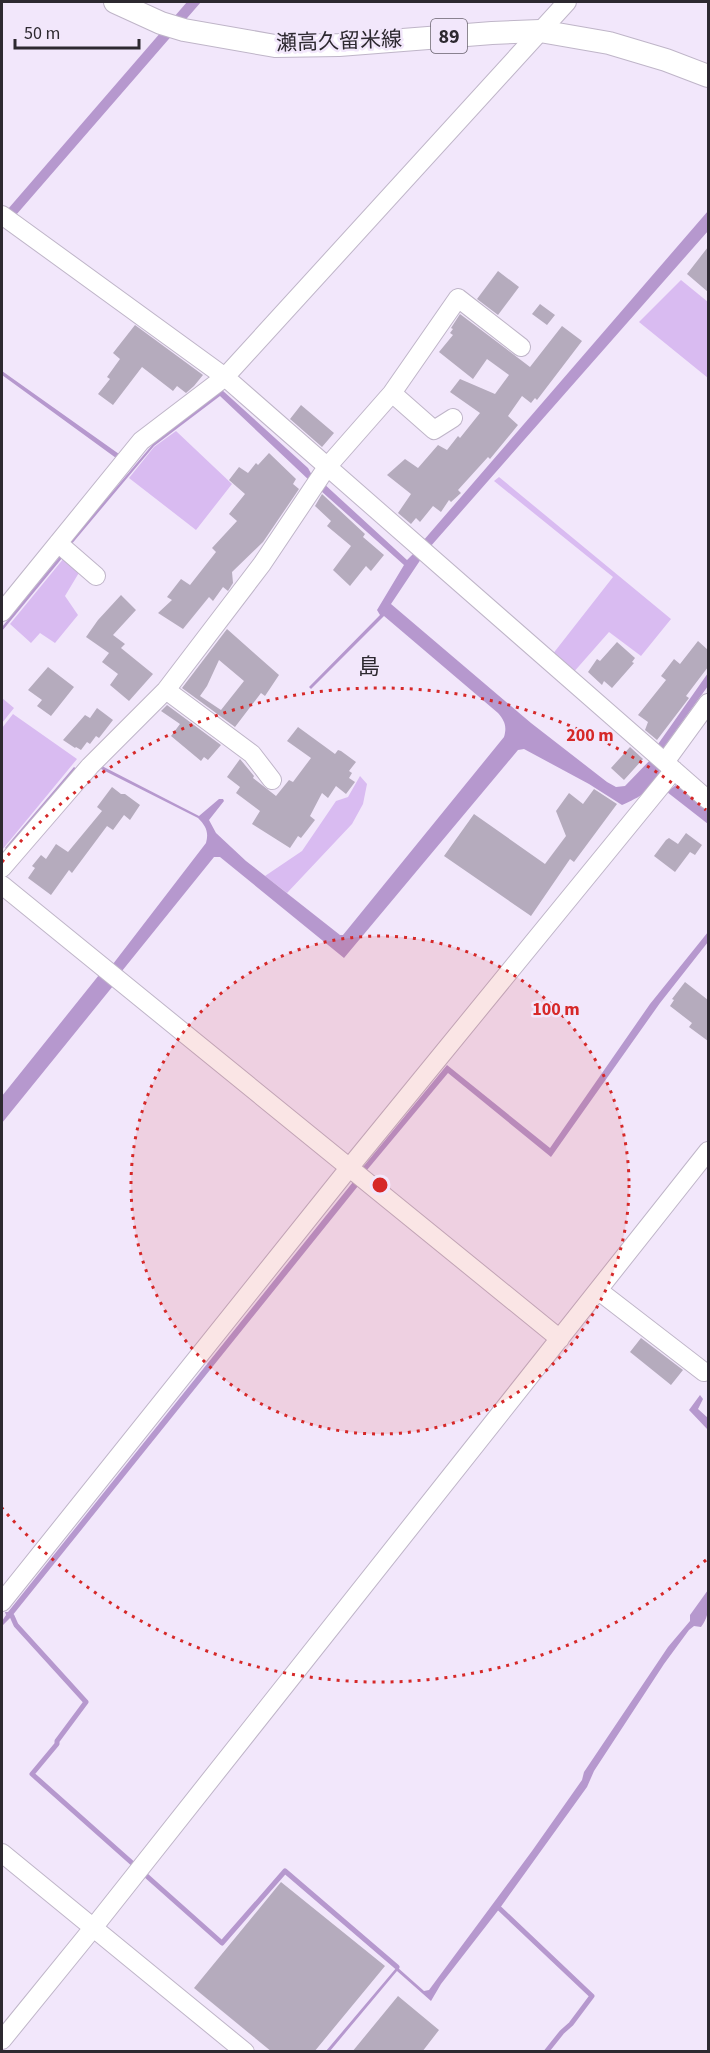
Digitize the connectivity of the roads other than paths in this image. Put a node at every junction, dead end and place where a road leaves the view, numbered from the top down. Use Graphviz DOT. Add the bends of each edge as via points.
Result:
graph roads {
  1 [pos="115,2"];
  2 [pos="567,2"];
  3 [pos="540,31"];
  4 [pos="708,76"];
  5 [pos="2,215"];
  6 [pos="521,347"];
  7 [pos="225,377"];
  8 [pos="392,393"];
  9 [pos="453,418"];
  10 [pos="327,467"];
  11 [pos="58,543"];
  12 [pos="96,576"];
  13 [pos="2,612"];
  14 [pos="166,690"];
  15 [pos="708,703"];
  16 [pos="669,766"];
  17 [pos="272,780"];
  18 [pos="708,800"];
  19 [pos="2,868"];
  20 [pos="2,885"];
  21 [pos="708,1151"];
  22 [pos="349,1168"];
  23 [pos="599,1291"];
  24 [pos="561,1339"];
  25 [pos="704,1372"];
  26 [pos="2,1602"];
  27 [pos="2,1853"];
  28 [pos="93,1928"];
  29 [pos="2,2040"];
  30 [pos="245,2052"];
  1 -- 3 [label="main road, 瀬高久留米線 / 89" via="184,30 275,46"];
  2 -- 3 [label="street"];
  3 -- 4 [label="main road, 瀬高久留米線 / 89" via="609,43"];
  3 -- 7 [label="street"];
  5 -- 7 [label="street"];
  6 -- 8 [label="street" via="458,298"];
  7 -- 10 [label="street"];
  7 -- 11 [label="street" via="141,441"];
  8 -- 9 [label="street" via="434,430"];
  8 -- 10 [label="street"];
  10 -- 14 [label="street" via="262,564"];
  10 -- 16 [label="street"];
  11 -- 12 [label="street"];
  11 -- 13 [label="street"];
  14 -- 17 [label="street" via="252,754"];
  14 -- 19 [label="street" via="90,766"];
  15 -- 16 [label="street"];
  16 -- 18 [label="street"];
  16 -- 22 [label="street"];
  20 -- 22 [label="street"];
  21 -- 23 [label="street"];
  22 -- 24 [label="street"];
  22 -- 26 [label="street"];
  23 -- 24 [label="street"];
  23 -- 25 [label="street"];
  24 -- 28 [label="street"];
  27 -- 28 [label="street"];
  28 -- 29 [label="street"];
  28 -- 30 [label="street"];
}
